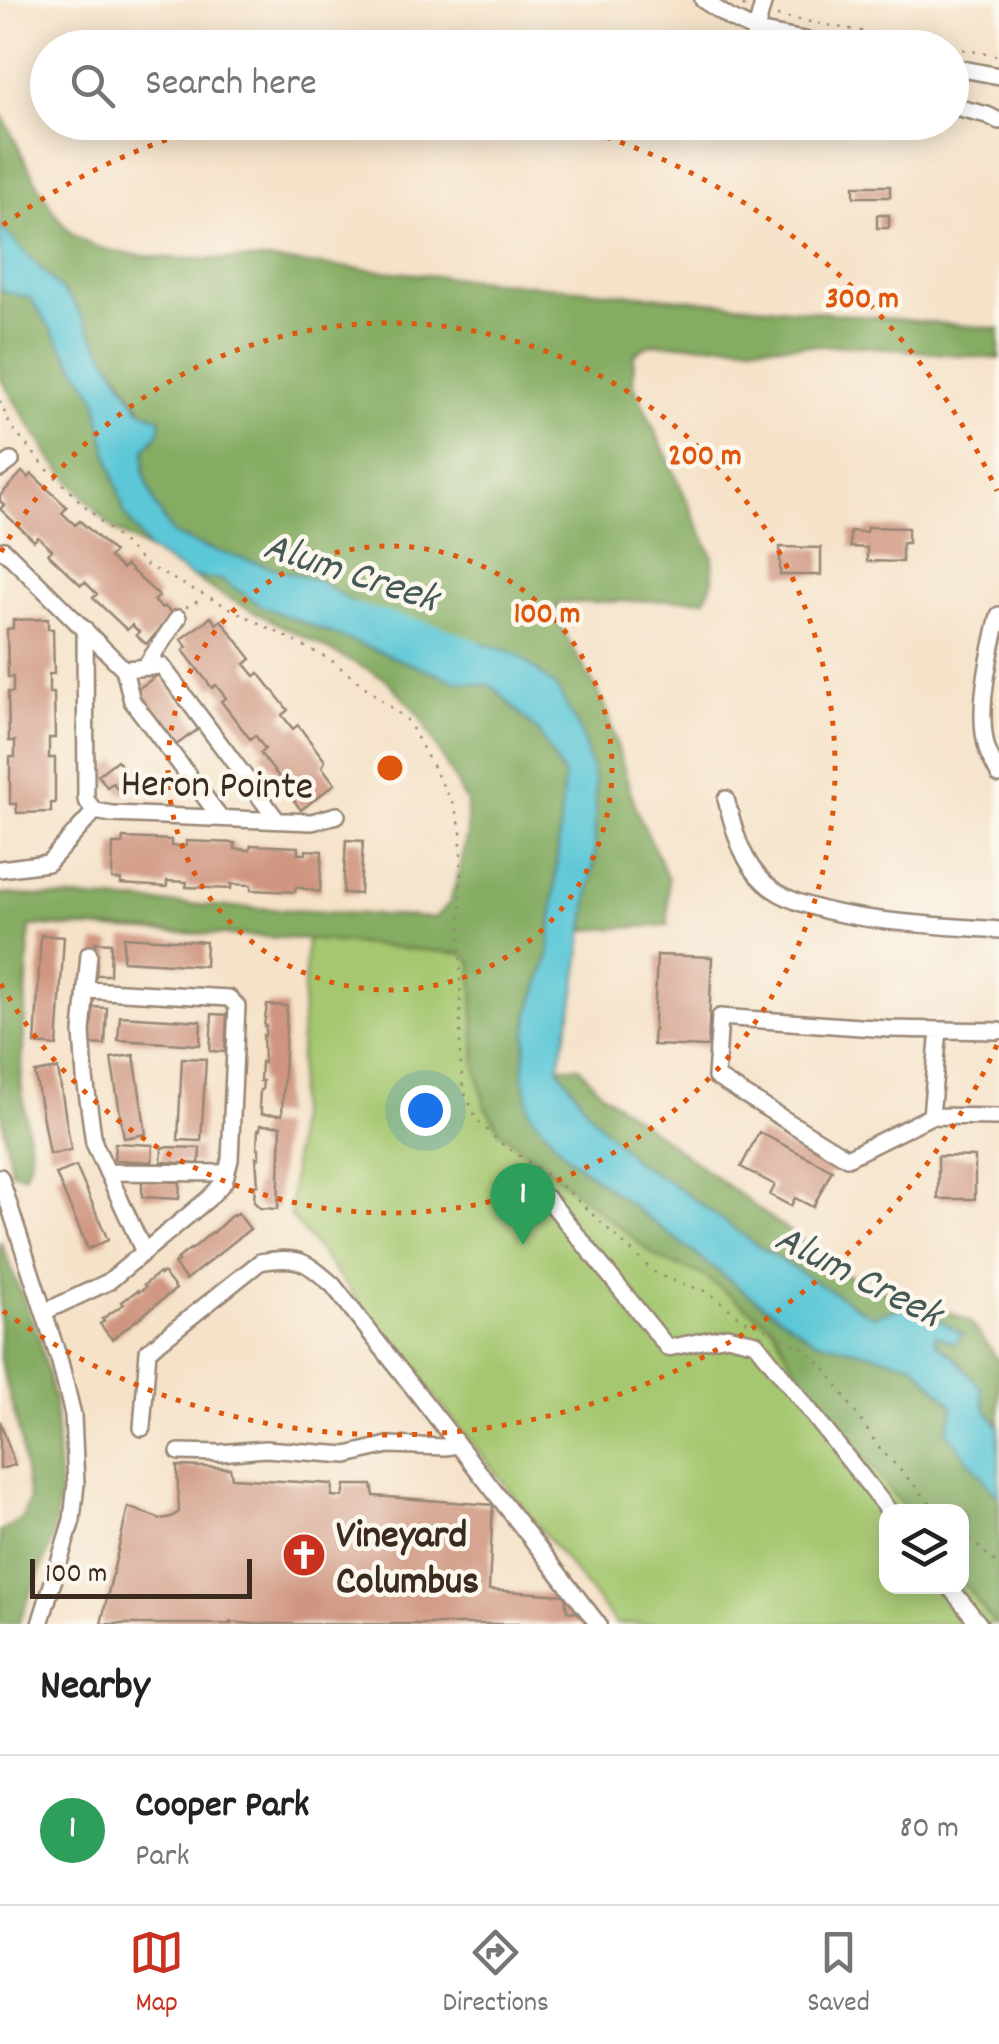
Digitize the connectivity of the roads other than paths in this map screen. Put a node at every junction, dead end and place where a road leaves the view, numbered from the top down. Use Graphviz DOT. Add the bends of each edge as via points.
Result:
graph roads {
  1 [pos="703,0"];
  2 [pos="755,30"];
  3 [pos="969,70"];
  4 [pos="999,76"];
  5 [pos="969,110"];
  6 [pos="999,122"];
  7 [pos="1,545"];
  8 [pos="999,614"];
  9 [pos="178,618"];
  10 [pos="85,629"];
  11 [pos="144,667"];
  12 [pos="124,669"];
  13 [pos="999,774"];
  14 [pos="726,799"];
  15 [pos="95,811"];
  16 [pos="337,815"];
  17 [pos="220,816"];
  18 [pos="278,820"];
  19 [pos="0,869"];
  20 [pos="999,930"];
  21 [pos="89,954"];
  22 [pos="87,990"];
  23 [pos="938,1030"];
  24 [pos="999,1031"];
  25 [pos="931,1116"];
  26 [pos="999,1117"];
  27 [pos="108,1172"];
  28 [pos="226,1173"];
  29 [pos="0,1177"];
  30 [pos="548,1198"];
  31 [pos="144,1252"];
  32 [pos="44,1312"];
  33 [pos="142,1428"];
  34 [pos="458,1445"];
  35 [pos="179,1452"];
  36 [pos="884,1504"];
  37 [pos="955,1594"];
  38 [pos="40,1624"];
  39 [pos="598,1624"];
  40 [pos="979,1624"];
  1 -- 2 [label="street"];
  3 -- 4 [label="street"];
  5 -- 6 [label="street"];
  7 -- 10 [label="street"];
  8 -- 13 [label="street" via="983,719"];
  9 -- 11 [label="street"];
  10 -- 12 [label="street"];
  10 -- 15 [label="street" via="86,800"];
  11 -- 12 [label="street"];
  11 -- 18 [label="street" via="162,666"];
  12 -- 17 [label="street" via="132,701"];
  14 -- 20 [label="street" via="748,863 786,898 852,916"];
  15 -- 17 [label="street, Heron Pointe"];
  15 -- 19 [label="street, Heron Pointe" via="48,863"];
  16 -- 18 [label="street, Heron Pointe"];
  17 -- 18 [label="street, Heron Pointe"];
  21 -- 22 [label="street"];
  22 -- 27 [label="street" via="85,1078 94,1143"];
  22 -- 28 [label="street" via="234,1000"];
  23 -- 24 [label="street"];
  23 -- 25 [label="street"];
  23 -- 25 [label="street" via="720,1016 716,1076 847,1158"];
  25 -- 26 [label="street"];
  27 -- 28 [label="street"];
  27 -- 31 [label="street"];
  28 -- 31 [label="street" via="208,1199"];
  29 -- 32 [label="street"];
  30 -- 36 [label="street" via="668,1348 727,1336 756,1343"];
  31 -- 32 [label="street" via="108,1282"];
  32 -- 38 [label="street" via="73,1415 76,1484 72,1520"];
  33 -- 34 [label="street" via="148,1351 260,1262 278,1259 306,1262 334,1285"];
  34 -- 35 [label="street" via="388,1445 347,1455 265,1448"];
  34 -- 39 [label="street"];
  37 -- 40 [label="street"];
}
